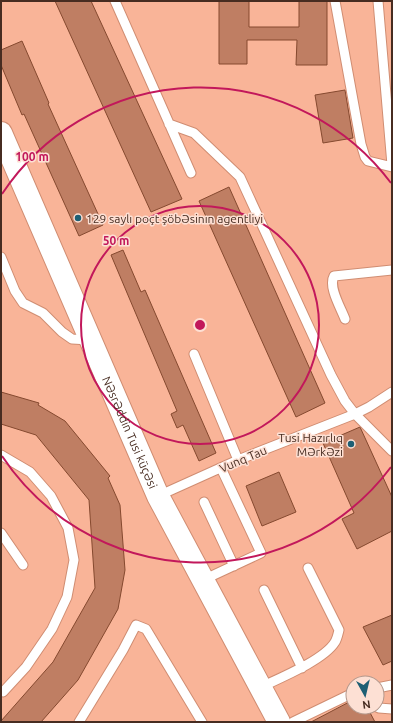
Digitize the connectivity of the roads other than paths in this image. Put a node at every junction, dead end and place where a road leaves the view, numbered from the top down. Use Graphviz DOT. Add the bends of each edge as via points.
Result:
graph roads {
  1 [pos="115,1"];
  2 [pos="335,1"];
  3 [pos="378,1"];
  4 [pos="169,124"];
  5 [pos="1,133"];
  6 [pos="392,166"];
  7 [pos="191,173"];
  8 [pos="1,257"];
  9 [pos="392,270"];
  10 [pos="345,319"];
  11 [pos="90,340"];
  12 [pos="194,354"];
  13 [pos="392,392"];
  14 [pos="355,414"];
  15 [pos="392,452"];
  16 [pos="1,455"];
  17 [pos="238,460"];
  18 [pos="221,468"];
  19 [pos="158,496"];
  20 [pos="204,502"];
  21 [pos="1,533"];
  22 [pos="23,565"];
  23 [pos="234,566"];
  24 [pos="308,568"];
  25 [pos="203,580"];
  26 [pos="264,590"];
  27 [pos="302,668"];
  28 [pos="261,687"];
  29 [pos="2,692"];
  30 [pos="345,697"];
  31 [pos="79,722"];
  32 [pos="202,722"];
  33 [pos="279,722"];
  34 [pos="293,722"];
  1 -- 4 [label="lane"];
  2 -- 6 [label="lane" via="365,157 368,161"];
  3 -- 6 [label="lane"];
  4 -- 7 [label="lane"];
  4 -- 14 [label="lane" via="194,133 240,176 331,375"];
  5 -- 11 [label="main road, Nəsrəddin Tusi küçəsi"];
  8 -- 11 [label="lane" via="15,291 23,303 43,313 72,339"];
  9 -- 10 [label="lane" via="334,276 333,288"];
  11 -- 19 [label="main road, Nəsrəddin Tusi küçəsi"];
  12 -- 17 [label="lane"];
  13 -- 14 [label="lane, Vunq Tau"];
  14 -- 15 [label="lane"];
  14 -- 17 [label="lane, Vunq Tau"];
  16 -- 29 [label="lane" via="30,472 51,496 68,528 74,560 67,597 52,629 26,667"];
  17 -- 18 [label="lane, Vunq Tau"];
  18 -- 19 [label="lane, Vunq Tau"];
  18 -- 23 [label="lane" via="261,553"];
  19 -- 25 [label="main road, Nəsrəddin Tusi küçəsi"];
  20 -- 23 [label="lane"];
  21 -- 22 [label="lane"];
  23 -- 25 [label="lane"];
  24 -- 27 [label="lane" via="339,630 335,642 324,654"];
  25 -- 28 [label="main road, Nəsrəddin Tusi küçəsi"];
  26 -- 27 [label="lane"];
  27 -- 28 [label="lane"];
  28 -- 33 [label="main road, Nəsrəddin Tusi küçəsi"];
  30 -- 34 [label="lane"];
  31 -- 32 [label="lane" via="136,625 146,629"];
}
